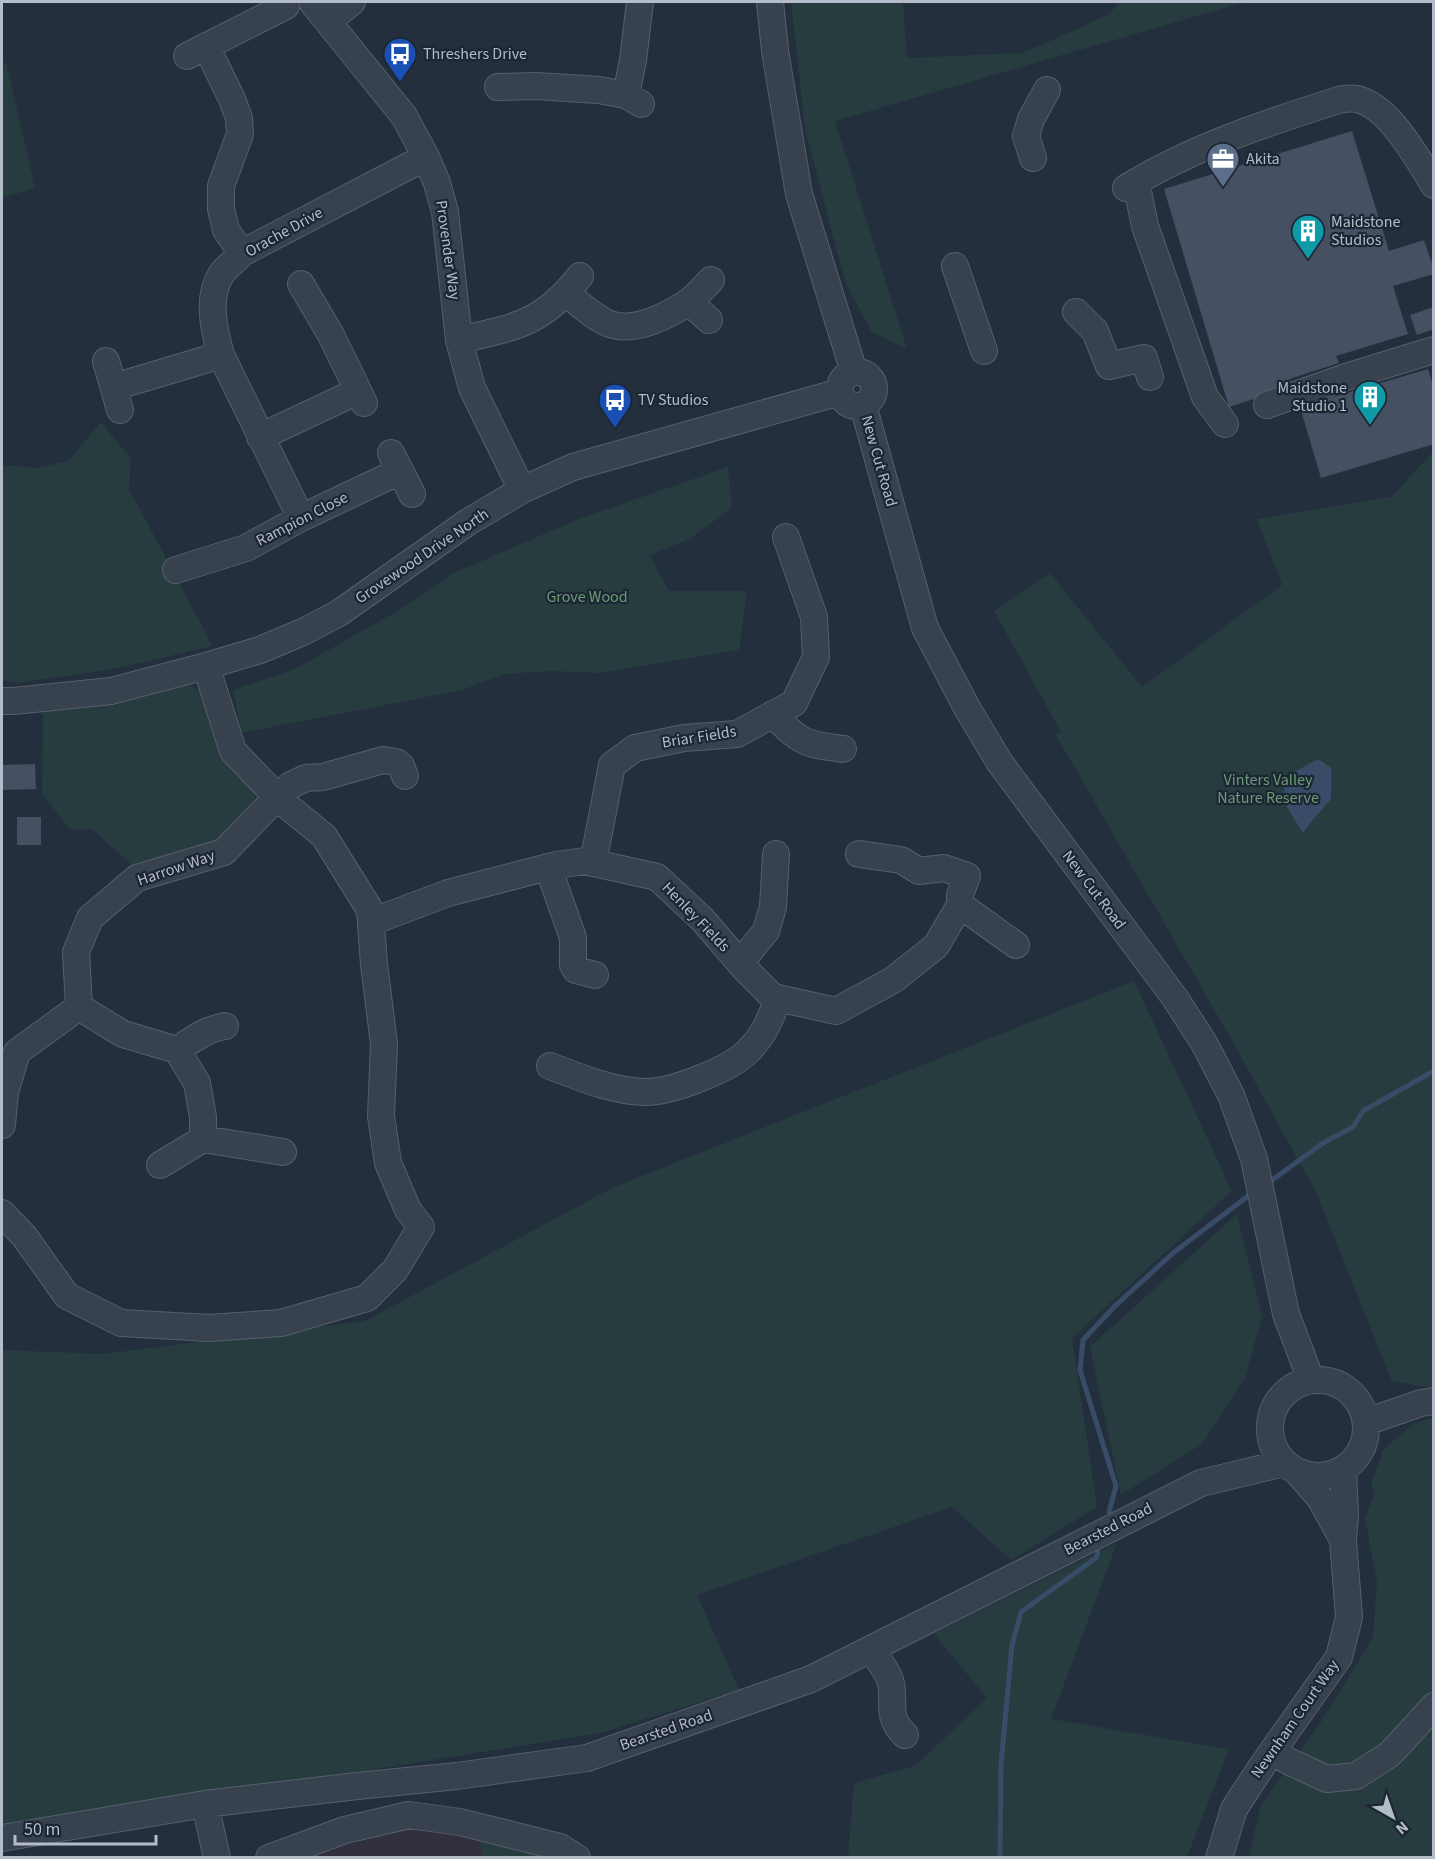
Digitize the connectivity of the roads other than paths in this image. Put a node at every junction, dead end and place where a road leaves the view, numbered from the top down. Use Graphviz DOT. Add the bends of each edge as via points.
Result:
graph roads {
  1 [pos="352,2"];
  2 [pos="640,2"];
  3 [pos="770,2"];
  4 [pos="286,6"];
  5 [pos="320,11"];
  6 [pos="498,87"];
  7 [pos="1047,90"];
  8 [pos="1029,147"];
  9 [pos="426,157"];
  10 [pos="1434,185"];
  11 [pos="242,253"];
  12 [pos="955,266"];
  13 [pos="711,280"];
  14 [pos="301,284"];
  15 [pos="688,302"];
  16 [pos="1076,312"];
  17 [pos="709,320"];
  18 [pos="459,340"];
  19 [pos="1434,350"];
  20 [pos="984,351"];
  21 [pos="221,356"];
  22 [pos="106,361"];
  23 [pos="1150,377"];
  24 [pos="847,382"];
  25 [pos="1267,405"];
  26 [pos="1225,424"];
  27 [pos="260,437"];
  28 [pos="522,490"];
  29 [pos="412,494"];
  30 [pos="301,518"];
  31 [pos="786,537"];
  32 [pos="176,570"];
  33 [pos="206,666"];
  34 [pos="2,700"];
  35 [pos="773,714"];
  36 [pos="843,749"];
  37 [pos="405,776"];
  38 [pos="278,796"];
  39 [pos="776,854"];
  40 [pos="859,854"];
  41 [pos="593,863"];
  42 [pos="548,867"];
  43 [pos="960,900"];
  44 [pos="371,922"];
  45 [pos="1016,945"];
  46 [pos="740,963"];
  47 [pos="595,975"];
  48 [pos="778,998"];
  49 [pos="79,1007"];
  50 [pos="225,1026"];
  51 [pos="177,1050"];
  52 [pos="550,1066"];
  53 [pos="2,1125"];
  54 [pos="203,1139"];
  55 [pos="284,1152"];
  56 [pos="160,1165"];
  57 [pos="2,1214"];
  58 [pos="1311,1380"];
  59 [pos="1434,1401"];
  60 [pos="1366,1422"];
  61 [pos="1291,1468"];
  62 [pos="1343,1469"];
  63 [pos="1343,1540"];
  64 [pos="871,1649"];
  65 [pos="1434,1706"];
  66 [pos="905,1735"];
  67 [pos="1273,1750"];
  68 [pos="205,1804"];
  69 [pos="2,1838"];
  70 [pos="217,1857"];
  71 [pos="269,1857"];
  72 [pos="577,1857"];
  73 [pos="1219,1857"];
  1 -- 5 [label="street"];
  2 -- 6 [label="street" via="633,60 634,99 599,90 537,96"];
  3 -- 24 [label="street, New Cut Road" via="800,194"];
  4 -- 11 [label="street" via="197,51 232,99 239,118 240,134 221,186 221,209 226,230"];
  5 -- 9 [label="street, Provender Way" via="404,116"];
  7 -- 8 [label="street" via="1031,119"];
  9 -- 11 [label="street, Orache Drive"];
  9 -- 18 [label="street, Provender Way" via="445,212"];
  10 -- 26 [label="street" via="1382,113 1353,99 1338,100 1226,138 1131,185 1205,397"];
  11 -- 21 [label="street, Orache Drive" via="221,274 213,299"];
  12 -- 20 [label="street"];
  13 -- 15 [label="street"];
  14 -- 27 [label="street" via="361,397"];
  15 -- 17 [label="street"];
  15 -- 18 [label="street" via="632,327 611,325 589,311 573,284 523,324"];
  16 -- 23 [label="street" via="1095,331 1109,366 1144,358"];
  18 -- 28 [label="street, Provender Way" via="472,388"];
  19 -- 25 [label="street"];
  21 -- 22 [label="street" via="117,399"];
  21 -- 27 [label="street, Orache Drive"];
  24 -- 28 [label="street, Grovewood Drive North" via="606,456"];
  24 -- 58 [label="street, New Cut Road" via="865,374 873,384 872,397 863,405 925,627 967,708 1000,763 1175,998 1204,1042 1231,1095 1254,1159 1286,1314"];
  27 -- 30 [label="street, Orache Drive"];
  28 -- 33 [label="street, Grovewood Drive North" via="305,631"];
  29 -- 30 [label="street, Rampion Close" via="396,462"];
  30 -- 32 [label="street, Rampion Close" via="246,548 199,555"];
  31 -- 35 [label="street, Briar Fields" via="814,617 816,657 794,703"];
  33 -- 34 [label="street, Grovewood Drive North" via="111,691"];
  33 -- 38 [label="street" via="233,751"];
  35 -- 36 [label="street" via="811,745"];
  35 -- 41 [label="street, Briar Fields" via="737,734 684,738 635,748 612,765"];
  37 -- 38 [label="street, Harrow Way" via="396,762 383,760 324,777 306,778"];
  38 -- 44 [label="street" via="324,836 370,910"];
  38 -- 49 [label="street, Harrow Way" via="224,852 136,878 90,918 76,952"];
  39 -- 46 [label="street" via="773,908 766,931"];
  40 -- 43 [label="street" via="901,860 919,871 944,868 967,876"];
  41 -- 42 [label="street, Henley Fields"];
  41 -- 46 [label="street, Henley Fields" via="657,877 702,919"];
  42 -- 44 [label="street, Henley Fields" via="448,893"];
  42 -- 47 [label="street" via="573,938 573,965 576,970"];
  43 -- 45 [label="street"];
  43 -- 48 [label="street, Henley Fields" via="936,946 893,980 836,1011"];
  44 -- 57 [label="street" via="384,1044 381,1116 388,1163 408,1210 421,1227 395,1270 367,1298 281,1323 209,1328 121,1323 67,1296 24,1236"];
  46 -- 48 [label="street, Henley Fields"];
  48 -- 52 [label="street" via="769,1024 748,1052 717,1072 682,1085 645,1093 595,1083"];
  49 -- 51 [label="street" via="123,1034"];
  49 -- 53 [label="street" via="17,1052 5,1092"];
  50 -- 51 [label="street" via="214,1028"];
  51 -- 54 [label="street" via="197,1083"];
  54 -- 55 [label="street"];
  54 -- 56 [label="street"];
  58 -- 60 [label="street" via="1324,1380 1348,1389 1357,1398"];
  58 -- 61 [label="street" via="1296,1384 1283,1394 1270,1421 1275,1451"];
  59 -- 60 [label="street"];
  60 -- 62 [label="street" via="1361,1449"];
  61 -- 62 [label="street" via="1313,1476"];
  61 -- 63 [label="street, Newnham Court Way" via="1320,1498"];
  61 -- 64 [label="street, Bearsted Road" via="1201,1483"];
  62 -- 63 [label="street, Newnham Court Way"];
  63 -- 67 [label="street, Newnham Court Way" via="1349,1617 1339,1657"];
  64 -- 66 [label="street" via="889,1678 894,1721"];
  64 -- 68 [label="street, Bearsted Road" via="812,1678 587,1758"];
  65 -- 67 [label="street" via="1390,1754 1356,1776 1327,1779"];
  67 -- 73 [label="street, Newnham Court Way" via="1234,1809"];
  68 -- 69 [label="street, Bearsted Road"];
  68 -- 70 [label="street"];
  71 -- 72 [label="street" via="345,1830 409,1815 460,1822 560,1847"];
}
